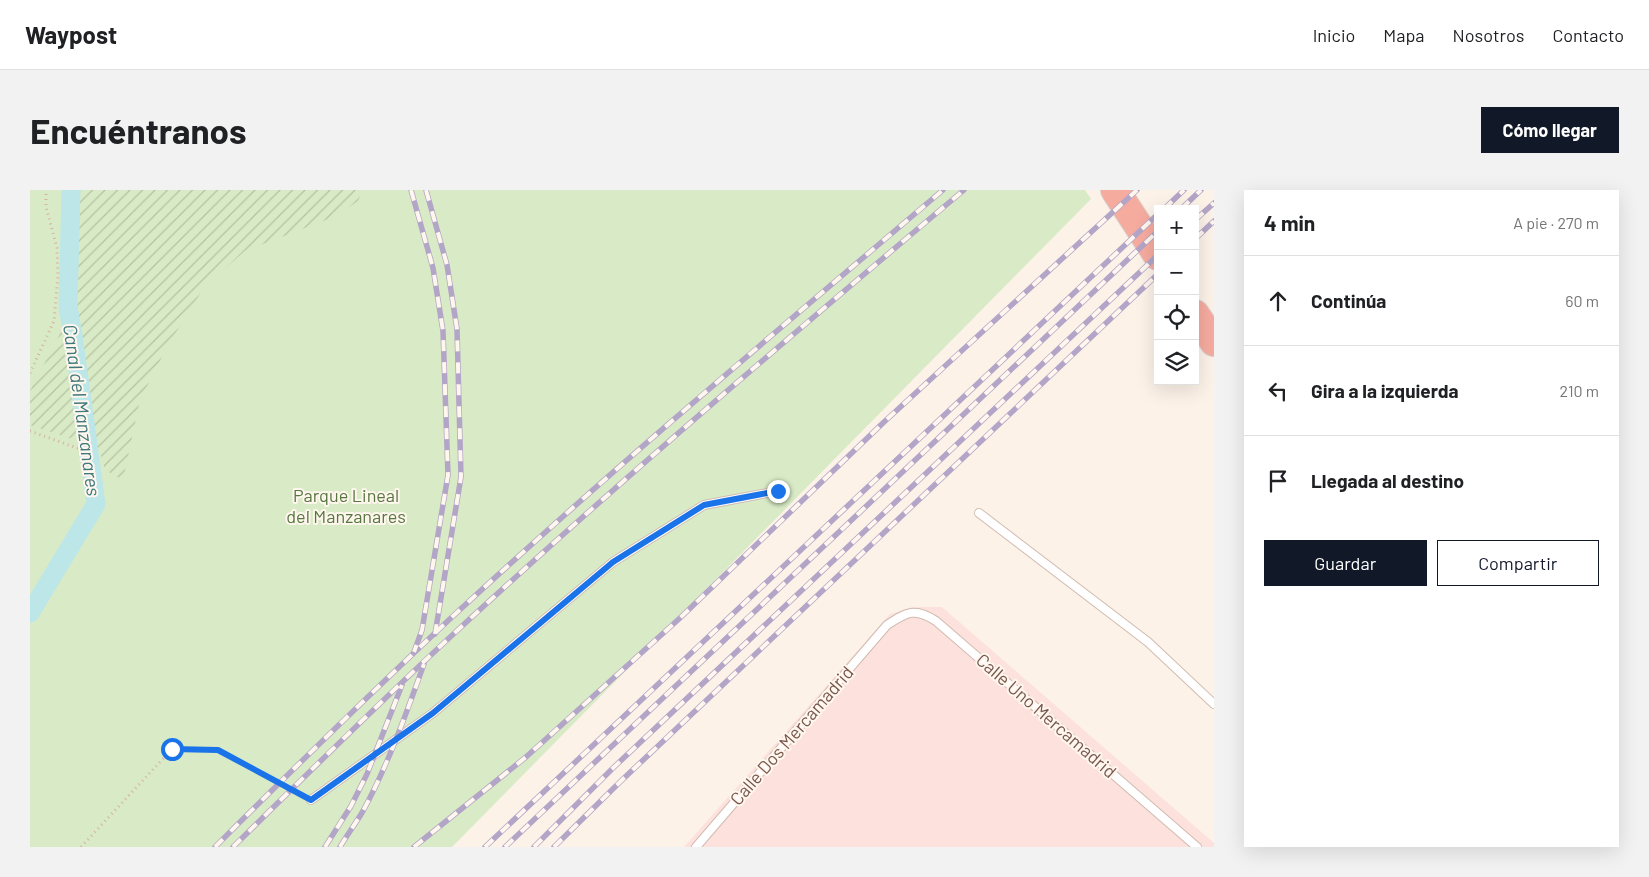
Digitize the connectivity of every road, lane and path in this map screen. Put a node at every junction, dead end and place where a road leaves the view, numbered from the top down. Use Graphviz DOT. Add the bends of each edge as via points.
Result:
graph roads {
  1 [pos="46,190"];
  2 [pos="1115,190"];
  3 [pos="1154,250"];
  4 [pos="1199,320"];
  5 [pos="1214,342"];
  6 [pos="30,373"];
  7 [pos="30,431"];
  8 [pos="80,449"];
  9 [pos="778,491"];
  10 [pos="979,513"];
  11 [pos="887,625"];
  12 [pos="1214,704"];
  13 [pos="311,800"];
  14 [pos="81,847"];
  15 [pos="696,847"];
  16 [pos="1197,847"];
  1 -- 6 [label="path" via="46,207 57,248 55,312 54,322"];
  2 -- 3 [label="highway"];
  4 -- 5 [label="highway"];
  7 -- 8 [label="path"];
  9 -- 13 [label="lane" via="704,505 613,562 433,713"];
  10 -- 12 [label="lane" via="1148,642"];
  11 -- 15 [label="lane, Calle Dos Mercamadrid"];
  11 -- 16 [label="lane, Calle Uno Mercamadrid" via="913,611 936,621"];
  13 -- 14 [label="path" via="218,750 172,749"];
}
